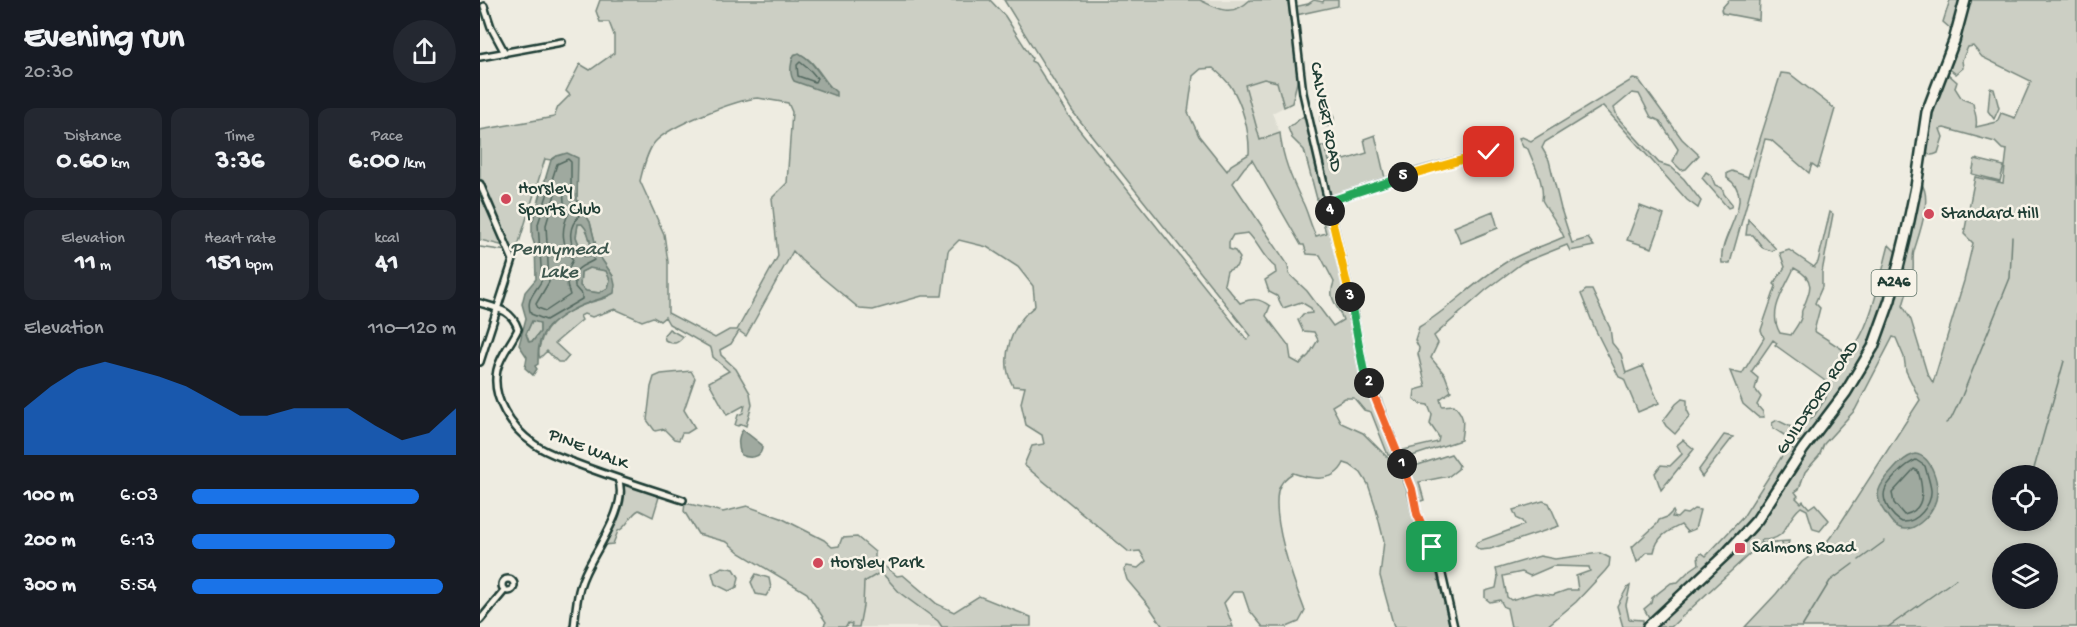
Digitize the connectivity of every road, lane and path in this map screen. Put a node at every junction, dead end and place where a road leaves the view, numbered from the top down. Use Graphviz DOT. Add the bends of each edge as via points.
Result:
graph roads {
  1 [pos="1292,0"];
  2 [pos="1965,0"];
  3 [pos="484,6"];
  4 [pos="562,42"];
  5 [pos="505,53"];
  6 [pos="480,57"];
  7 [pos="1489,152"];
  8 [pos="480,184"];
  9 [pos="1327,202"];
  10 [pos="480,303"];
  11 [pos="498,308"];
  12 [pos="480,362"];
  13 [pos="618,479"];
  14 [pos="683,500"];
  15 [pos="505,590"];
  16 [pos="480,620"];
  17 [pos="574,627"];
  18 [pos="1454,627"];
  19 [pos="1648,627"];
  1 -- 9 [label="street, CALVERT ROAD" via="1301,86"];
  2 -- 19 [label="main road, GUILDFORD ROAD / A246" via="1927,112 1906,235 1890,300 1873,347 1757,520"];
  3 -- 5 [label="street"];
  4 -- 5 [label="street"];
  5 -- 6 [label="street"];
  7 -- 9 [label="street"];
  8 -- 11 [label="street" via="513,260"];
  9 -- 18 [label="street, CALVERT ROAD" via="1364,372 1441,570"];
  10 -- 11 [label="street"];
  11 -- 12 [label="street"];
  11 -- 13 [label="street, PINE WALK" via="514,317 518,329 497,369 497,392 506,413 534,445"];
  13 -- 14 [label="street, PINE WALK"];
  13 -- 17 [label="street" via="621,485 613,519 583,577"];
  15 -- 16 [label="street"];
}
